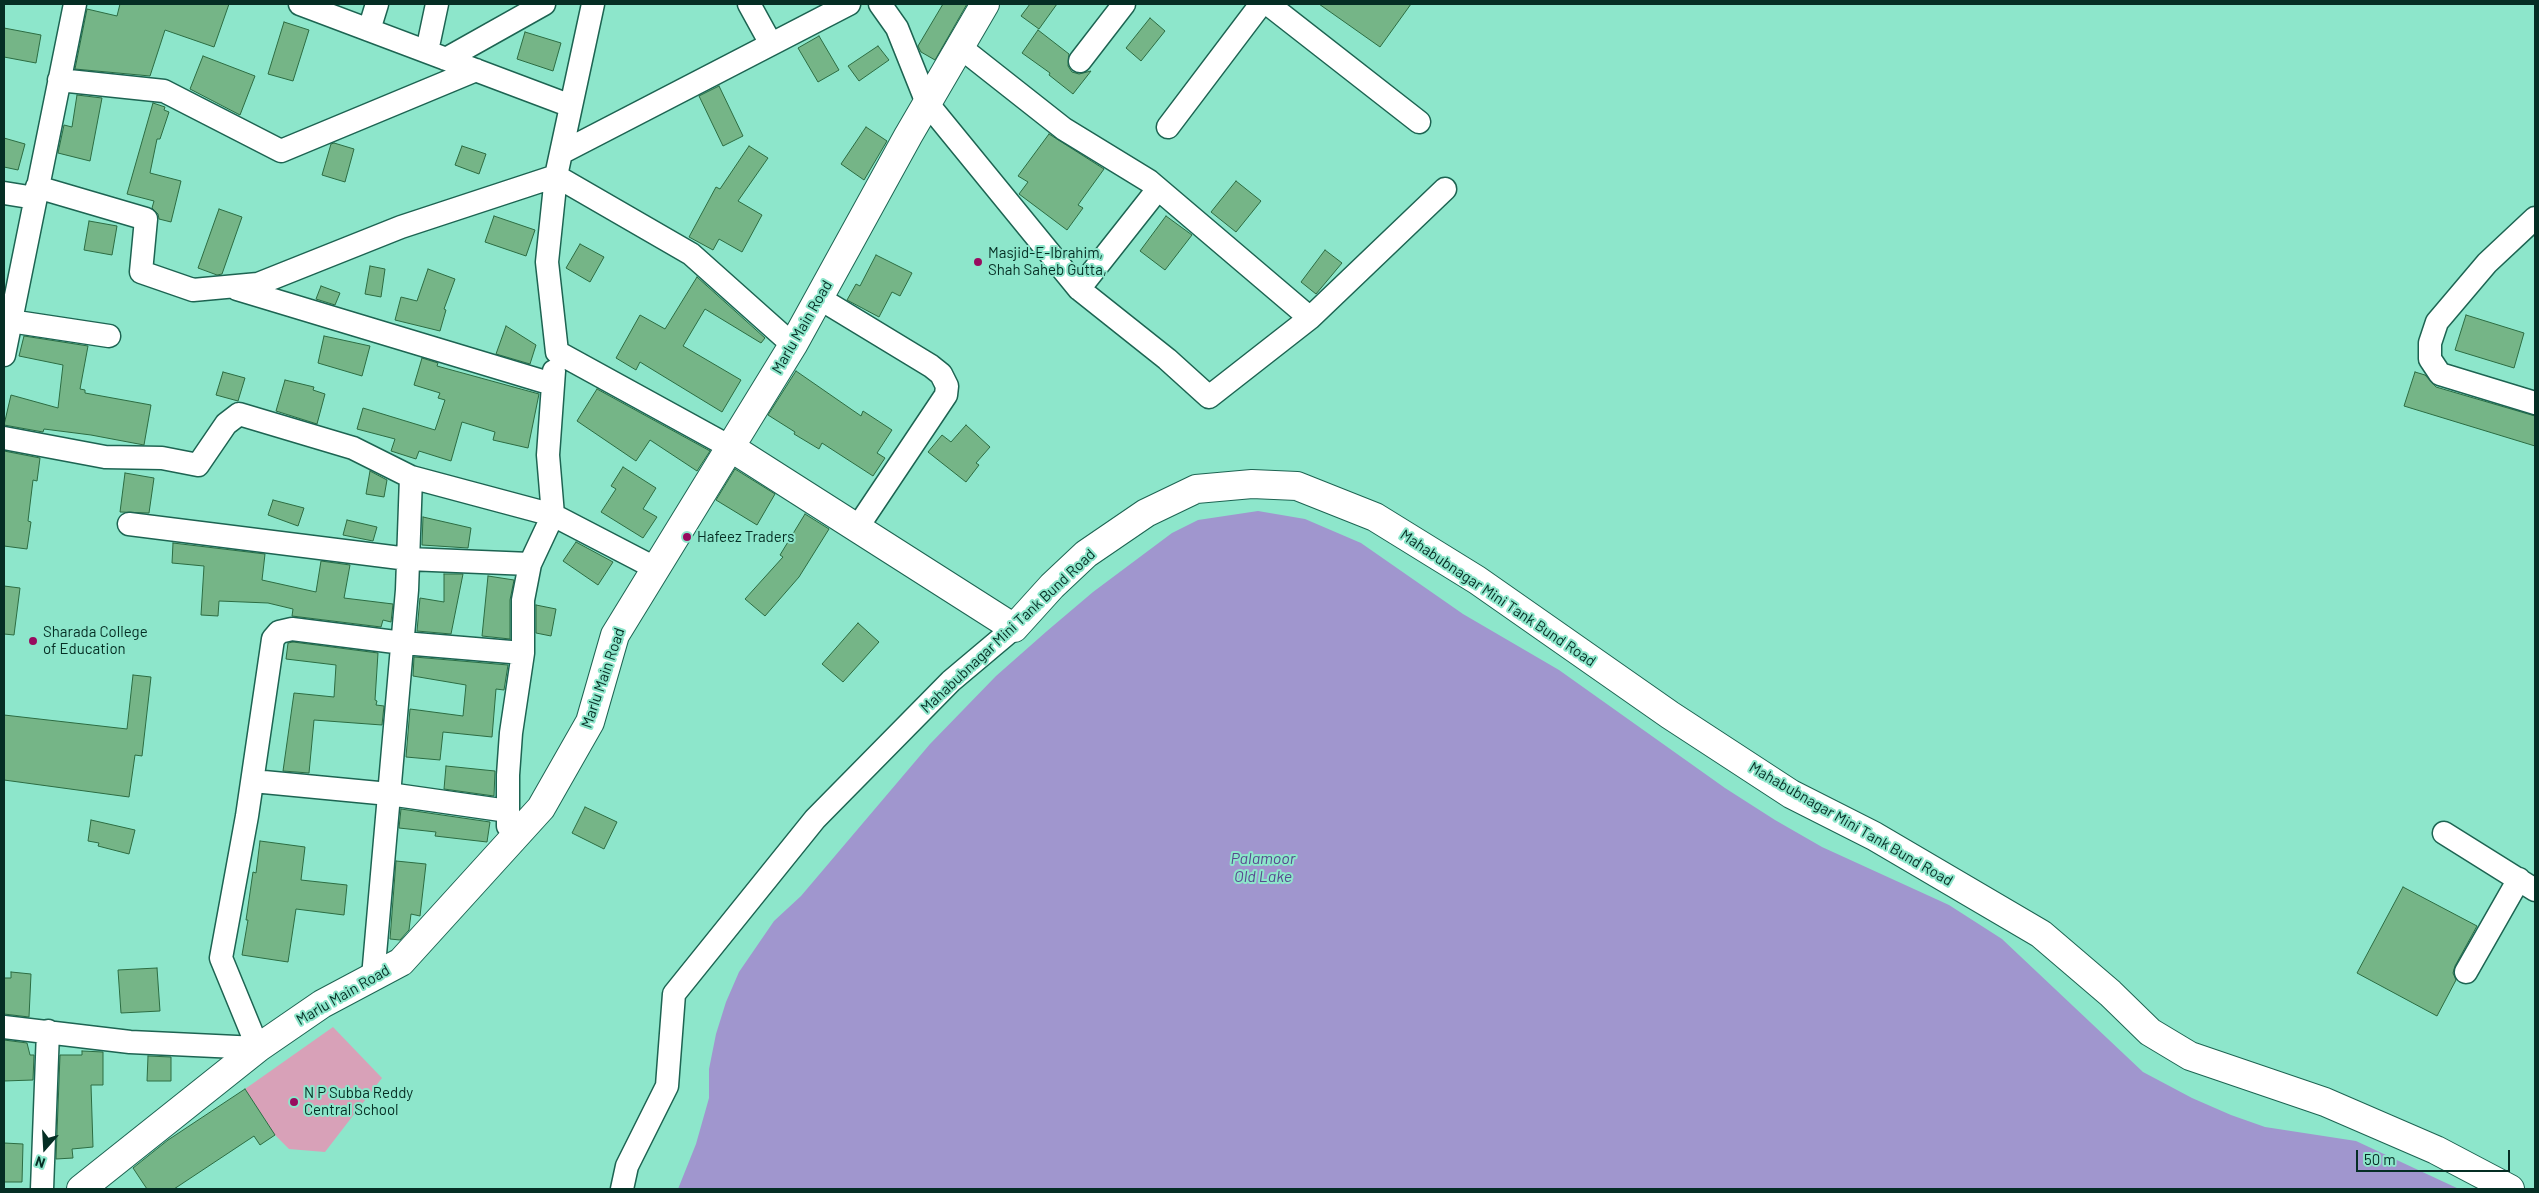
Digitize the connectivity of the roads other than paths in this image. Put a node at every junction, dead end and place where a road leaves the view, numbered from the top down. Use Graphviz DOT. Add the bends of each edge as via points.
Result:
graph roads {
  1 [pos="75,4"];
  2 [pos="300,4"];
  3 [pos="377,4"];
  4 [pos="437,4"];
  5 [pos="544,4"];
  6 [pos="593,4"];
  7 [pos="749,4"];
  8 [pos="849,4"];
  9 [pos="880,4"];
  10 [pos="985,4"];
  11 [pos="1124,4"];
  12 [pos="1261,4"];
  13 [pos="1268,4"];
  14 [pos="370,30"];
  15 [pos="771,44"];
  16 [pos="960,47"];
  17 [pos="436,55"];
  18 [pos="1080,61"];
  19 [pos="476,70"];
  20 [pos="59,80"];
  21 [pos="927,103"];
  22 [pos="571,106"];
  23 [pos="1419,122"];
  24 [pos="1168,127"];
  25 [pos="561,153"];
  26 [pos="556,176"];
  27 [pos="1158,189"];
  28 [pos="1445,189"];
  29 [pos="36,192"];
  30 [pos="4,193"];
  31 [pos="2535,218"];
  32 [pos="228,287"];
  33 [pos="1078,289"];
  34 [pos="819,298"];
  35 [pos="1310,318"];
  36 [pos="10,321"];
  37 [pos="109,336"];
  38 [pos="793,345"];
  39 [pos="557,352"];
  40 [pos="4,355"];
  41 [pos="552,384"];
  42 [pos="2535,404"];
  43 [pos="4,438"];
  44 [pos="730,447"];
  45 [pos="411,477"];
  46 [pos="553,515"];
  47 [pos="129,524"];
  48 [pos="857,528"];
  49 [pos="408,559"];
  50 [pos="530,564"];
  51 [pos="655,568"];
  52 [pos="1014,628"];
  53 [pos="403,642"];
  54 [pos="524,653"];
  55 [pos="253,781"];
  56 [pos="389,794"];
  57 [pos="508,811"];
  58 [pos="2444,833"];
  59 [pos="507,845"];
  60 [pos="2527,884"];
  61 [pos="2466,972"];
  62 [pos="372,977"];
  63 [pos="4,1026"];
  64 [pos="48,1031"];
  65 [pos="258,1048"];
  66 [pos="42,1189"];
  67 [pos="82,1189"];
  68 [pos="622,1189"];
  69 [pos="2510,1189"];
  1 -- 20 [label="street"];
  2 -- 14 [label="street"];
  3 -- 14 [label="street"];
  4 -- 17 [label="street"];
  5 -- 17 [label="street"];
  6 -- 22 [label="street"];
  7 -- 15 [label="street"];
  8 -- 15 [label="street"];
  9 -- 21 [label="street" via="897,28"];
  10 -- 16 [label="street, Marlu Main Road"];
  11 -- 18 [label="street"];
  12 -- 24 [label="street"];
  13 -- 23 [label="street"];
  14 -- 17 [label="street"];
  15 -- 25 [label="street"];
  16 -- 21 [label="street, Marlu Main Road"];
  16 -- 27 [label="street" via="1064,129"];
  17 -- 19 [label="street"];
  19 -- 20 [label="street" via="281,151 164,91"];
  19 -- 22 [label="street"];
  20 -- 29 [label="street"];
  21 -- 33 [label="street"];
  21 -- 34 [label="street, Marlu Main Road"];
  22 -- 25 [label="street"];
  25 -- 26 [label="street"];
  26 -- 32 [label="street" via="401,227 258,284"];
  26 -- 38 [label="street" via="691,254"];
  26 -- 39 [label="street" via="547,262"];
  27 -- 33 [label="street"];
  27 -- 35 [label="street"];
  28 -- 35 [label="street"];
  29 -- 30 [label="street"];
  29 -- 32 [label="street" via="146,219 141,272 193,290"];
  29 -- 36 [label="street"];
  31 -- 42 [label="street" via="2487,263 2437,322 2430,343 2430,359 2440,374"];
  32 -- 41 [label="street"];
  33 -- 35 [label="street" via="1167,359 1209,398"];
  34 -- 38 [label="street, Marlu Main Road"];
  34 -- 48 [label="street" via="931,366 941,374 947,386 946,395"];
  36 -- 37 [label="street"];
  36 -- 40 [label="street"];
  38 -- 44 [label="street, Marlu Main Road"];
  39 -- 41 [label="street"];
  39 -- 44 [label="street"];
  41 -- 46 [label="street" via="548,455"];
  43 -- 45 [label="street" via="105,457 162,458 198,465 226,424 239,414 353,448"];
  44 -- 48 [label="street"];
  44 -- 51 [label="street, Marlu Main Road"];
  45 -- 46 [label="street"];
  45 -- 49 [label="street"];
  46 -- 50 [label="street"];
  46 -- 51 [label="street"];
  47 -- 49 [label="street"];
  48 -- 52 [label="street"];
  49 -- 50 [label="street"];
  49 -- 53 [label="street"];
  50 -- 54 [label="street" via="523,600"];
  51 -- 59 [label="street, Marlu Main Road" via="615,635 590,722 540,808"];
  52 -- 68 [label="street, Mahabubnagar Mini Tank Bund Road" via="951,681 815,819 674,994 667,1086 627,1166"];
  52 -- 69 [label="street, Mahabubnagar Mini Tank Bund Road" via="1086,554 1146,513 1196,489 1252,484 1297,486 1375,516 1477,580 1670,715 1791,794 1874,836 2041,934 2150,1032 2190,1056 2325,1102 2436,1150"];
  53 -- 54 [label="street"];
  53 -- 55 [label="street" via="292,629 279,632 273,639"];
  53 -- 56 [label="street"];
  54 -- 57 [label="street" via="511,733"];
  55 -- 56 [label="street"];
  55 -- 65 [label="street" via="221,958"];
  56 -- 57 [label="street"];
  56 -- 62 [label="street"];
  57 -- 59 [label="street"];
  58 -- 60 [label="street"];
  59 -- 62 [label="street, Marlu Main Road" via="400,962"];
  60 -- 61 [label="street"];
  62 -- 65 [label="street, Marlu Main Road" via="322,1004"];
  63 -- 64 [label="street"];
  64 -- 65 [label="street" via="130,1042"];
  64 -- 66 [label="street"];
  65 -- 67 [label="street, Marlu Main Road"];
}
